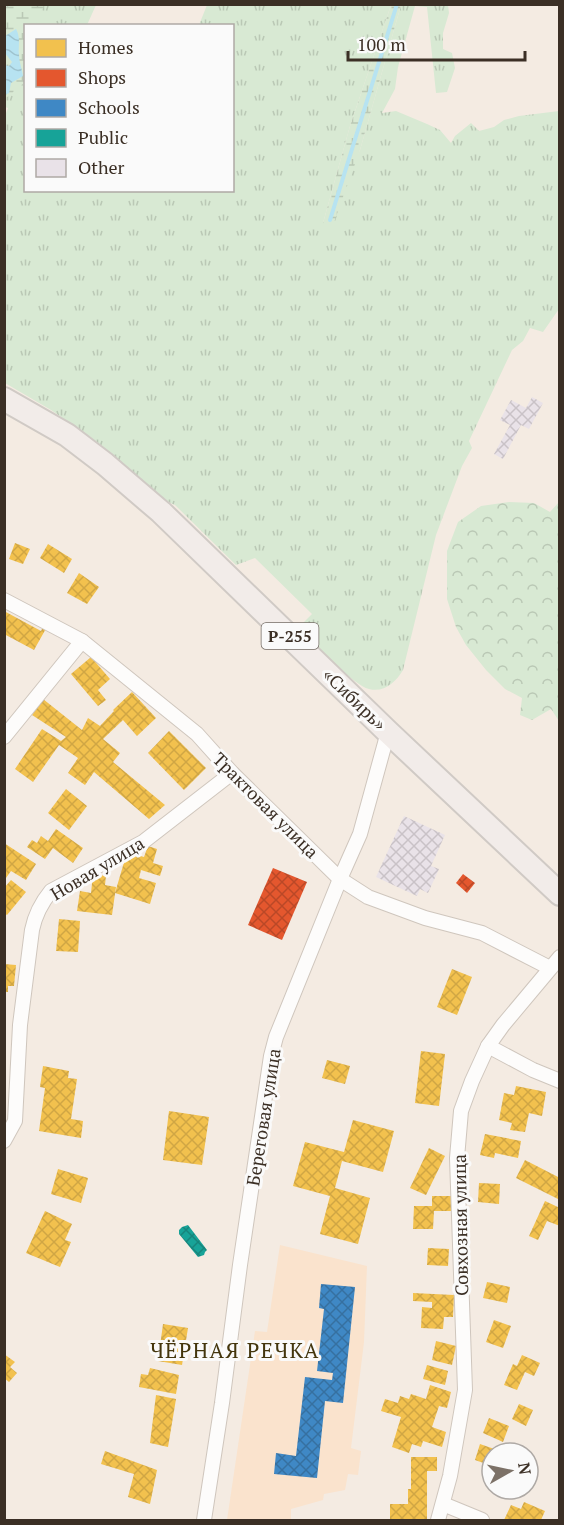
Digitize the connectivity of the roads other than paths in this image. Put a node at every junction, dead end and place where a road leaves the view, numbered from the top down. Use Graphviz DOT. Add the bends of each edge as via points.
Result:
graph roads {
  1 [pos="4,399"];
  2 [pos="4,600"];
  3 [pos="82,641"];
  4 [pos="388,732"];
  5 [pos="4,737"];
  6 [pos="232,773"];
  7 [pos="340,879"];
  8 [pos="560,894"];
  9 [pos="560,957"];
  10 [pos="550,968"];
  11 [pos="488,1046"];
  12 [pos="560,1081"];
  13 [pos="4,1141"];
  14 [pos="443,1504"];
  15 [pos="204,1521"];
  16 [pos="438,1521"];
  17 [pos="482,1521"];
  1 -- 4 [label="highway, «Сибирь» / Р-255" via="67,435 161,512"];
  2 -- 3 [label="street, Трактовая улица"];
  3 -- 5 [label="street"];
  3 -- 6 [label="street, Трактовая улица" via="197,734"];
  4 -- 7 [label="street, Береговая улица" via="360,834"];
  4 -- 8 [label="highway, «Сибирь» / Р-255"];
  6 -- 7 [label="street, Трактовая улица"];
  6 -- 13 [label="street, Новая улица" via="143,842 51,891 45,899 32,930 20,1025 15,1121"];
  7 -- 10 [label="street, Трактовая улица" via="368,897 482,933"];
  7 -- 15 [label="street, Береговая улица" via="271,1056"];
  9 -- 10 [label="street, Совхозная улица"];
  10 -- 11 [label="street, Совхозная улица"];
  11 -- 12 [label="street"];
  11 -- 14 [label="street, Совхозная улица" via="461,1112 457,1158 465,1390"];
  14 -- 16 [label="street, Совхозная улица"];
  14 -- 17 [label="street"];
}
